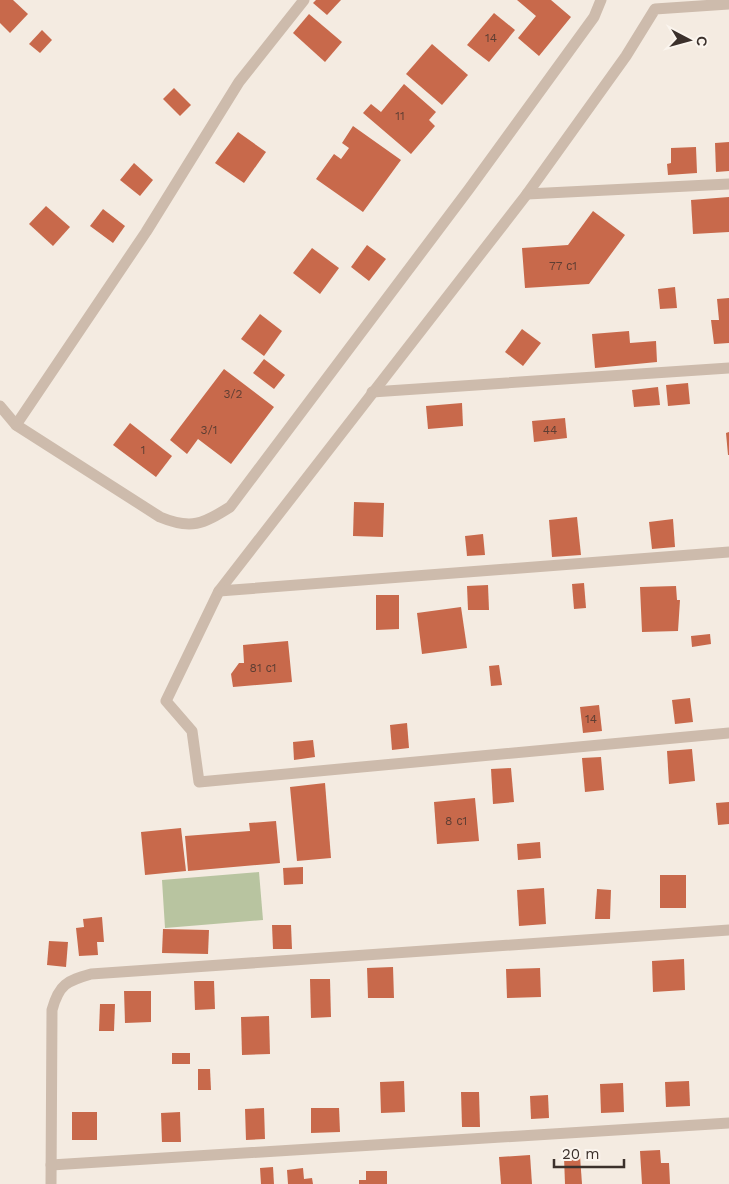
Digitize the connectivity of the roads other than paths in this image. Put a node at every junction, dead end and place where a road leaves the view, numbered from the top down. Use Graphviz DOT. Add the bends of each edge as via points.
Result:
graph roads {
  1 [pos="304,0"];
  2 [pos="601,0"];
  3 [pos="729,4"];
  4 [pos="729,184"];
  5 [pos="528,194"];
  6 [pos="729,368"];
  7 [pos="372,392"];
  8 [pos="0,406"];
  9 [pos="16,425"];
  10 [pos="729,552"];
  11 [pos="219,591"];
  12 [pos="729,733"];
  13 [pos="729,930"];
  14 [pos="729,1123"];
  15 [pos="51,1165"];
  16 [pos="51,1184"];
  1 -- 9 [label="lane" via="239,82 146,232"];
  2 -- 9 [label="lane" via="594,17 469,189 230,507 206,521 179,525 160,517"];
  3 -- 5 [label="lane" via="655,9 626,56"];
  4 -- 5 [label="lane"];
  5 -- 7 [label="lane"];
  6 -- 7 [label="lane"];
  7 -- 11 [label="lane"];
  8 -- 9 [label="lane"];
  10 -- 11 [label="lane"];
  11 -- 12 [label="lane" via="166,701 192,731 199,782"];
  13 -- 15 [label="lane" via="91,974 71,980 57,991 52,1010"];
  14 -- 15 [label="lane"];
  15 -- 16 [label="lane"];
}
